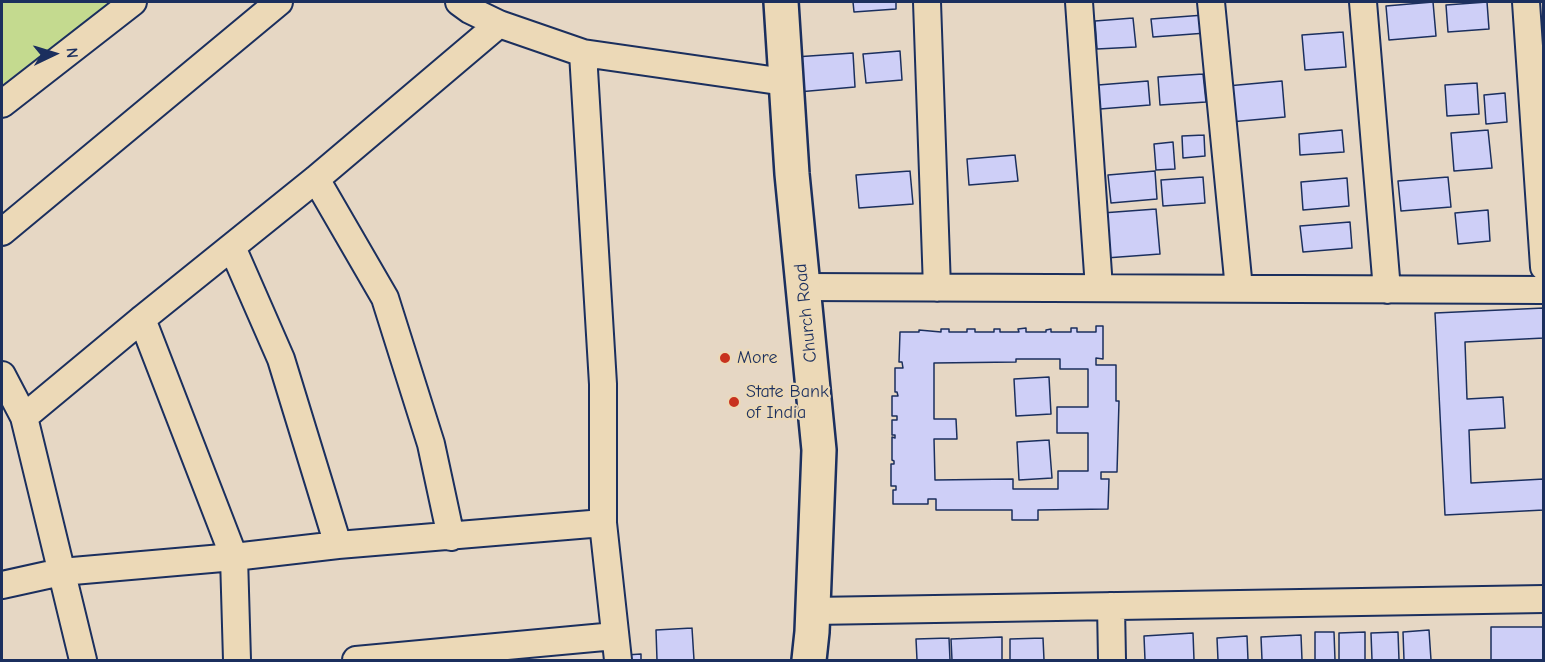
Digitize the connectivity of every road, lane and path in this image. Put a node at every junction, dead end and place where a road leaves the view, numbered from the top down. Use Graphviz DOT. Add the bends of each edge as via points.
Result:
graph roads {
  1 [pos="133,2"];
  2 [pos="279,2"];
  3 [pos="459,2"];
  4 [pos="781,2"];
  5 [pos="927,2"];
  6 [pos="1078,2"];
  7 [pos="1211,2"];
  8 [pos="1363,2"];
  9 [pos="1526,2"];
  10 [pos="499,24"];
  11 [pos="583,53"];
  12 [pos="785,82"];
  13 [pos="2,104"];
  14 [pos="316,179"];
  15 [pos="2,232"];
  16 [pos="232,247"];
  17 [pos="1544,267"];
  18 [pos="803,287"];
  19 [pos="937,288"];
  20 [pos="1099,288"];
  21 [pos="1239,289"];
  22 [pos="1387,290"];
  23 [pos="1544,290"];
  24 [pos="142,319"];
  25 [pos="2,375"];
  26 [pos="24,417"];
  27 [pos="603,523"];
  28 [pos="451,537"];
  29 [pos="338,545"];
  30 [pos="234,557"];
  31 [pos="61,572"];
  32 [pos="2,585"];
  33 [pos="1544,599"];
  34 [pos="1111,606"];
  35 [pos="813,611"];
  36 [pos="616,648"];
  37 [pos="82,660"];
  38 [pos="237,660"];
  39 [pos="356,660"];
  40 [pos="809,660"];
  41 [pos="1112,660"];
  1 -- 13 [label="street"];
  2 -- 15 [label="street"];
  3 -- 10 [label="street"];
  4 -- 12 [label="main road, Church Road"];
  5 -- 19 [label="street"];
  6 -- 20 [label="street"];
  7 -- 21 [label="street"];
  8 -- 22 [label="street"];
  9 -- 17 [label="street"];
  10 -- 11 [label="street"];
  10 -- 14 [label="street"];
  11 -- 12 [label="street"];
  11 -- 27 [label="street" via="603,384"];
  12 -- 18 [label="main road, Church Road"];
  14 -- 16 [label="street"];
  14 -- 28 [label="street" via="385,298 431,444"];
  16 -- 24 [label="street"];
  16 -- 29 [label="street" via="280,359"];
  18 -- 19 [label="street"];
  18 -- 35 [label="main road, Church Road" via="819,450"];
  19 -- 20 [label="street"];
  20 -- 21 [label="street"];
  21 -- 22 [label="street"];
  22 -- 23 [label="street"];
  24 -- 26 [label="street"];
  24 -- 30 [label="street"];
  25 -- 26 [label="street"];
  26 -- 31 [label="street"];
  27 -- 28 [label="street"];
  27 -- 36 [label="street"];
  28 -- 29 [label="street"];
  29 -- 30 [label="street"];
  30 -- 31 [label="street"];
  30 -- 38 [label="street"];
  31 -- 32 [label="street"];
  31 -- 37 [label="street"];
  33 -- 34 [label="street"];
  34 -- 35 [label="street"];
  34 -- 41 [label="street"];
  35 -- 40 [label="main road, Church Road"];
  36 -- 39 [label="street"];
}
